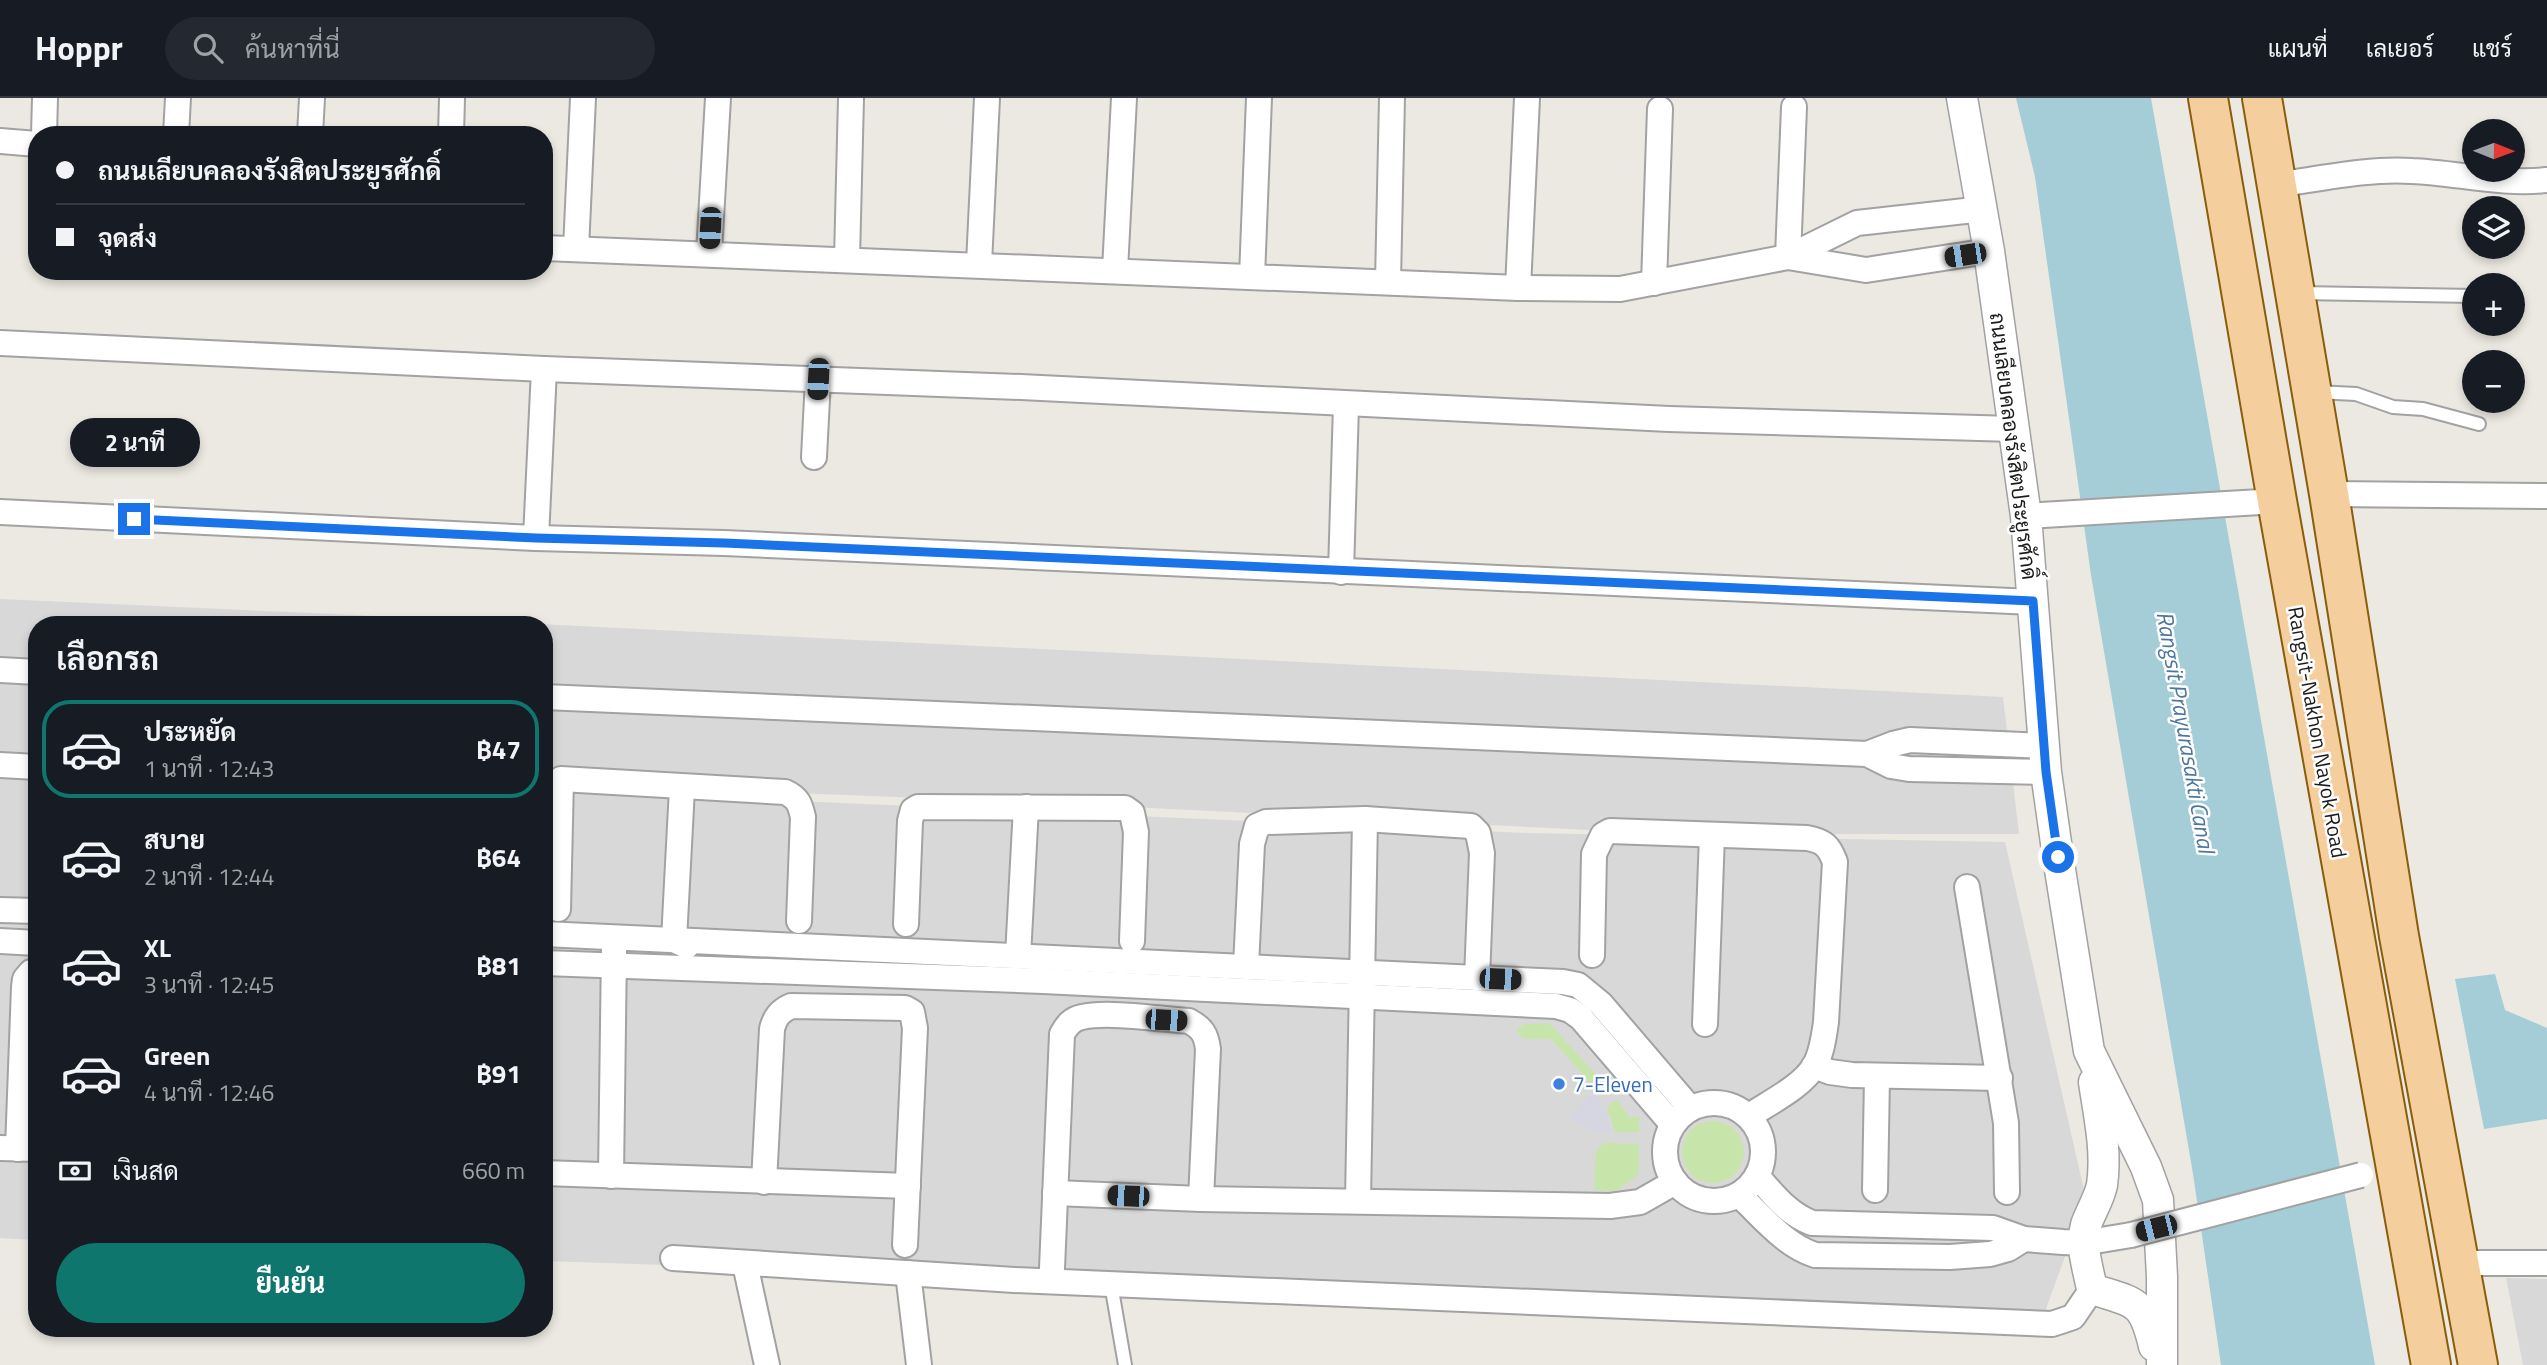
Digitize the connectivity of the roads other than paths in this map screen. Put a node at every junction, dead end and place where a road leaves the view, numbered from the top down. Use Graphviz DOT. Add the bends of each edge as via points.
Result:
graph roads {
  1 [pos="45,98"];
  2 [pos="178,98"];
  3 [pos="312,98"];
  4 [pos="452,98"];
  5 [pos="583,98"];
  6 [pos="718,98"];
  7 [pos="852,98"];
  8 [pos="987,98"];
  9 [pos="1124,98"];
  10 [pos="1259,98"];
  11 [pos="1392,98"];
  12 [pos="1527,98"];
  13 [pos="1962,98"];
  14 [pos="2208,98"];
  15 [pos="2263,98"];
  16 [pos="1794,107"];
  17 [pos="1660,109"];
  18 [pos="44,126"];
  19 [pos="176,126"];
  20 [pos="310,126"];
  21 [pos="451,126"];
  22 [pos="0,141"];
  23 [pos="28,143"];
  24 [pos="2547,180"];
  25 [pos="2276,185"];
  26 [pos="1983,209"];
  27 [pos="553,248"];
  28 [pos="576,249"];
  29 [pos="1989,251"];
  30 [pos="709,253"];
  31 [pos="1788,257"];
  32 [pos="847,259"];
  33 [pos="979,264"];
  34 [pos="1115,270"];
  35 [pos="1252,277"];
  36 [pos="1388,281"];
  37 [pos="1654,283"];
  38 [pos="1518,288"];
  39 [pos="2296,293"];
  40 [pos="2462,296"];
  41 [pos="0,343"];
  42 [pos="544,369"];
  43 [pos="818,379"];
  44 [pos="2312,391"];
  45 [pos="1346,405"];
  46 [pos="2479,425"];
  47 [pos="2014,429"];
  48 [pos="814,457"];
  49 [pos="2329,494"];
  50 [pos="2547,496"];
  51 [pos="2277,501"];
  52 [pos="0,512"];
  53 [pos="2039,516"];
  54 [pos="536,538"];
  55 [pos="1341,572"];
  56 [pos="2033,601"];
  57 [pos="0,670"];
  58 [pos="28,672"];
  59 [pos="553,696"];
  60 [pos="2045,759"];
  61 [pos="0,765"];
  62 [pos="28,767"];
  63 [pos="553,779"];
  64 [pos="682,788"];
  65 [pos="1026,807"];
  66 [pos="1365,819"];
  67 [pos="1712,835"];
  68 [pos="1967,887"];
  69 [pos="0,909"];
  70 [pos="558,909"];
  71 [pos="28,911"];
  72 [pos="799,921"];
  73 [pos="906,924"];
  74 [pos="553,934"];
  75 [pos="614,937"];
  76 [pos="674,940"];
  77 [pos="0,941"];
  78 [pos="1132,941"];
  79 [pos="28,943"];
  80 [pos="1018,956"];
  81 [pos="1592,956"];
  82 [pos="553,963"];
  83 [pos="614,966"];
  84 [pos="1247,966"];
  85 [pos="736,970"];
  86 [pos="1362,971"];
  87 [pos="28,976"];
  88 [pos="1477,978"];
  89 [pos="1362,996"];
  90 [pos="1705,1024"];
  91 [pos="2089,1051"];
  92 [pos="1814,1066"];
  93 [pos="1877,1077"];
  94 [pos="2000,1078"];
  95 [pos="1681,1116"];
  96 [pos="1749,1116"];
  97 [pos="18,1149"];
  98 [pos="2378,1171"];
  99 [pos="553,1173"];
  100 [pos="611,1176"];
  101 [pos="1757,1176"];
  102 [pos="764,1182"];
  103 [pos="1675,1182"];
  104 [pos="908,1186"];
  105 [pos="1875,1190"];
  106 [pos="2007,1192"];
  107 [pos="1055,1193"];
  108 [pos="1739,1195"];
  109 [pos="1201,1199"];
  110 [pos="1358,1200"];
  111 [pos="2024,1239"];
  112 [pos="2083,1243"];
  113 [pos="905,1245"];
  114 [pos="673,1258"];
  115 [pos="2458,1263"];
  116 [pos="2547,1263"];
  117 [pos="746,1264"];
  118 [pos="1052,1268"];
  119 [pos="908,1273"];
  120 [pos="1111,1284"];
  121 [pos="2092,1289"];
  122 [pos="767,1365"];
  123 [pos="919,1365"];
  124 [pos="1125,1365"];
  125 [pos="2160,1365"];
  126 [pos="2431,1365"];
  127 [pos="2477,1365"];
  1 -- 18 [label="street"];
  2 -- 19 [label="street"];
  3 -- 20 [label="street"];
  4 -- 21 [label="street"];
  5 -- 28 [label="street"];
  6 -- 30 [label="street"];
  7 -- 32 [label="street"];
  8 -- 33 [label="street"];
  9 -- 34 [label="street"];
  10 -- 35 [label="street"];
  11 -- 36 [label="street"];
  12 -- 38 [label="street"];
  13 -- 26 [label="street, ถนนเลียบคลองรังสิตประยูรศักดิ์"];
  14 -- 51 [label="main road, Rangsit-Nakhon Nayok Road"];
  15 -- 25 [label="main road"];
  16 -- 31 [label="street"];
  17 -- 37 [label="street"];
  22 -- 23 [label="street"];
  24 -- 25 [label="street" via="2521,183 2408,170"];
  25 -- 39 [label="main road"];
  26 -- 29 [label="street, ถนนเลียบคลองรังสิตประยูรศักดิ์"];
  26 -- 31 [label="street" via="1857,223"];
  27 -- 28 [label="street"];
  28 -- 30 [label="street"];
  29 -- 31 [label="street" via="1866,270"];
  29 -- 47 [label="street, ถนนเลียบคลองรังสิตประยูรศักดิ์"];
  30 -- 32 [label="street"];
  31 -- 37 [label="street"];
  32 -- 33 [label="street"];
  33 -- 34 [label="street"];
  34 -- 35 [label="street"];
  35 -- 36 [label="street"];
  36 -- 38 [label="street"];
  37 -- 38 [label="street" via="1619,289"];
  39 -- 40 [label="lane"];
  39 -- 44 [label="main road"];
  41 -- 42 [label="street"];
  42 -- 43 [label="street"];
  42 -- 54 [label="street"];
  43 -- 45 [label="street"];
  43 -- 48 [label="street"];
  44 -- 46 [label="lane" via="2356,394 2393,407 2423,409"];
  44 -- 49 [label="main road"];
  45 -- 47 [label="street"];
  45 -- 55 [label="street"];
  47 -- 53 [label="street, ถนนเลียบคลองรังสิตประยูรศักดิ์"];
  49 -- 50 [label="street"];
  49 -- 115 [label="main road" via="2399,936"];
  51 -- 53 [label="street"];
  51 -- 98 [label="main road, Rangsit-Nakhon Nayok Road"];
  52 -- 54 [label="street"];
  53 -- 56 [label="street, ถนนเลียบคลองรังสิตประยูรศักดิ์"];
  54 -- 55 [label="street"];
  55 -- 56 [label="street"];
  56 -- 60 [label="street, ถนนเลียบคลองรังสิตประยูรศักดิ์"];
  57 -- 58 [label="street"];
  59 -- 60 [label="street" via="1867,754 1910,740"];
  60 -- 91 [label="street, ถนนเลียบคลองรังสิตประยูรศักดิ์"];
  61 -- 62 [label="street"];
  63 -- 64 [label="street"];
  63 -- 70 [label="street"];
  64 -- 72 [label="street" via="794,796 803,817"];
  64 -- 76 [label="street"];
  65 -- 73 [label="street" via="913,810"];
  65 -- 78 [label="street" via="1125,808 1132,813 1136,832"];
  65 -- 80 [label="street"];
  66 -- 84 [label="street" via="1257,826 1251,844"];
  66 -- 86 [label="street"];
  66 -- 88 [label="street" via="1471,826 1478,833 1482,853"];
  67 -- 81 [label="street" via="1610,831 1603,835 1594,854"];
  67 -- 90 [label="street"];
  67 -- 92 [label="street" via="1807,838 1830,848 1835,862 1826,1022"];
  68 -- 94 [label="street"];
  69 -- 71 [label="street"];
  74 -- 75 [label="street"];
  75 -- 76 [label="street"];
  75 -- 83 [label="street"];
  76 -- 80 [label="street"];
  76 -- 85 [label="street"];
  77 -- 79 [label="street"];
  80 -- 84 [label="street"];
  82 -- 83 [label="street"];
  83 -- 85 [label="street"];
  83 -- 100 [label="street"];
  84 -- 86 [label="street"];
  85 -- 89 [label="street"];
  86 -- 88 [label="street"];
  86 -- 89 [label="street"];
  87 -- 97 [label="street"];
  88 -- 95 [label="street" via="1578,985 1601,1004"];
  89 -- 95 [label="street" via="1538,1004 1570,1010"];
  89 -- 110 [label="street"];
  91 -- 112 [label="street" via="2104,1166"];
  91 -- 125 [label="street, ถนนเลียบคลองรังสิตประยูรศักดิ์" via="2158,1200"];
  92 -- 93 [label="street"];
  92 -- 96 [label="street" via="1802,1080"];
  93 -- 94 [label="street"];
  93 -- 105 [label="street"];
  94 -- 106 [label="street"];
  95 -- 96 [label="street" via="1714,1101"];
  95 -- 103 [label="street" via="1665,1143 1665,1164"];
  96 -- 101 [label="street" via="1763,1145"];
  98 -- 112 [label="street, bridge" via="2131,1235"];
  98 -- 126 [label="main road, Rangsit-Nakhon Nayok Road"];
  99 -- 100 [label="street"];
  100 -- 102 [label="street"];
  101 -- 108 [label="street"];
  101 -- 111 [label="street" via="1785,1207 1812,1223 1993,1228"];
  102 -- 104 [label="street"];
  102 -- 104 [label="street" via="775,1019 791,1006 844,1006 912,1012"];
  103 -- 108 [label="street" via="1704,1201"];
  103 -- 110 [label="street" via="1640,1202 1610,1206"];
  104 -- 113 [label="street"];
  107 -- 109 [label="street"];
  107 -- 109 [label="street" via="1062,1034 1068,1023 1098,1015 1189,1021 1201,1027 1208,1049"];
  107 -- 118 [label="street"];
  108 -- 111 [label="street" via="1790,1243 1815,1255 1990,1254"];
  109 -- 110 [label="street"];
  111 -- 112 [label="street"];
  112 -- 121 [label="street"];
  114 -- 117 [label="street"];
  115 -- 116 [label="street"];
  115 -- 127 [label="main road"];
  117 -- 119 [label="street"];
  117 -- 122 [label="street"];
  119 -- 120 [label="street"];
  119 -- 123 [label="street"];
  120 -- 121 [label="street" via="2052,1324 2073,1317"];
  120 -- 124 [label="lane"];
  121 -- 125 [label="street" via="2141,1309"];
}
